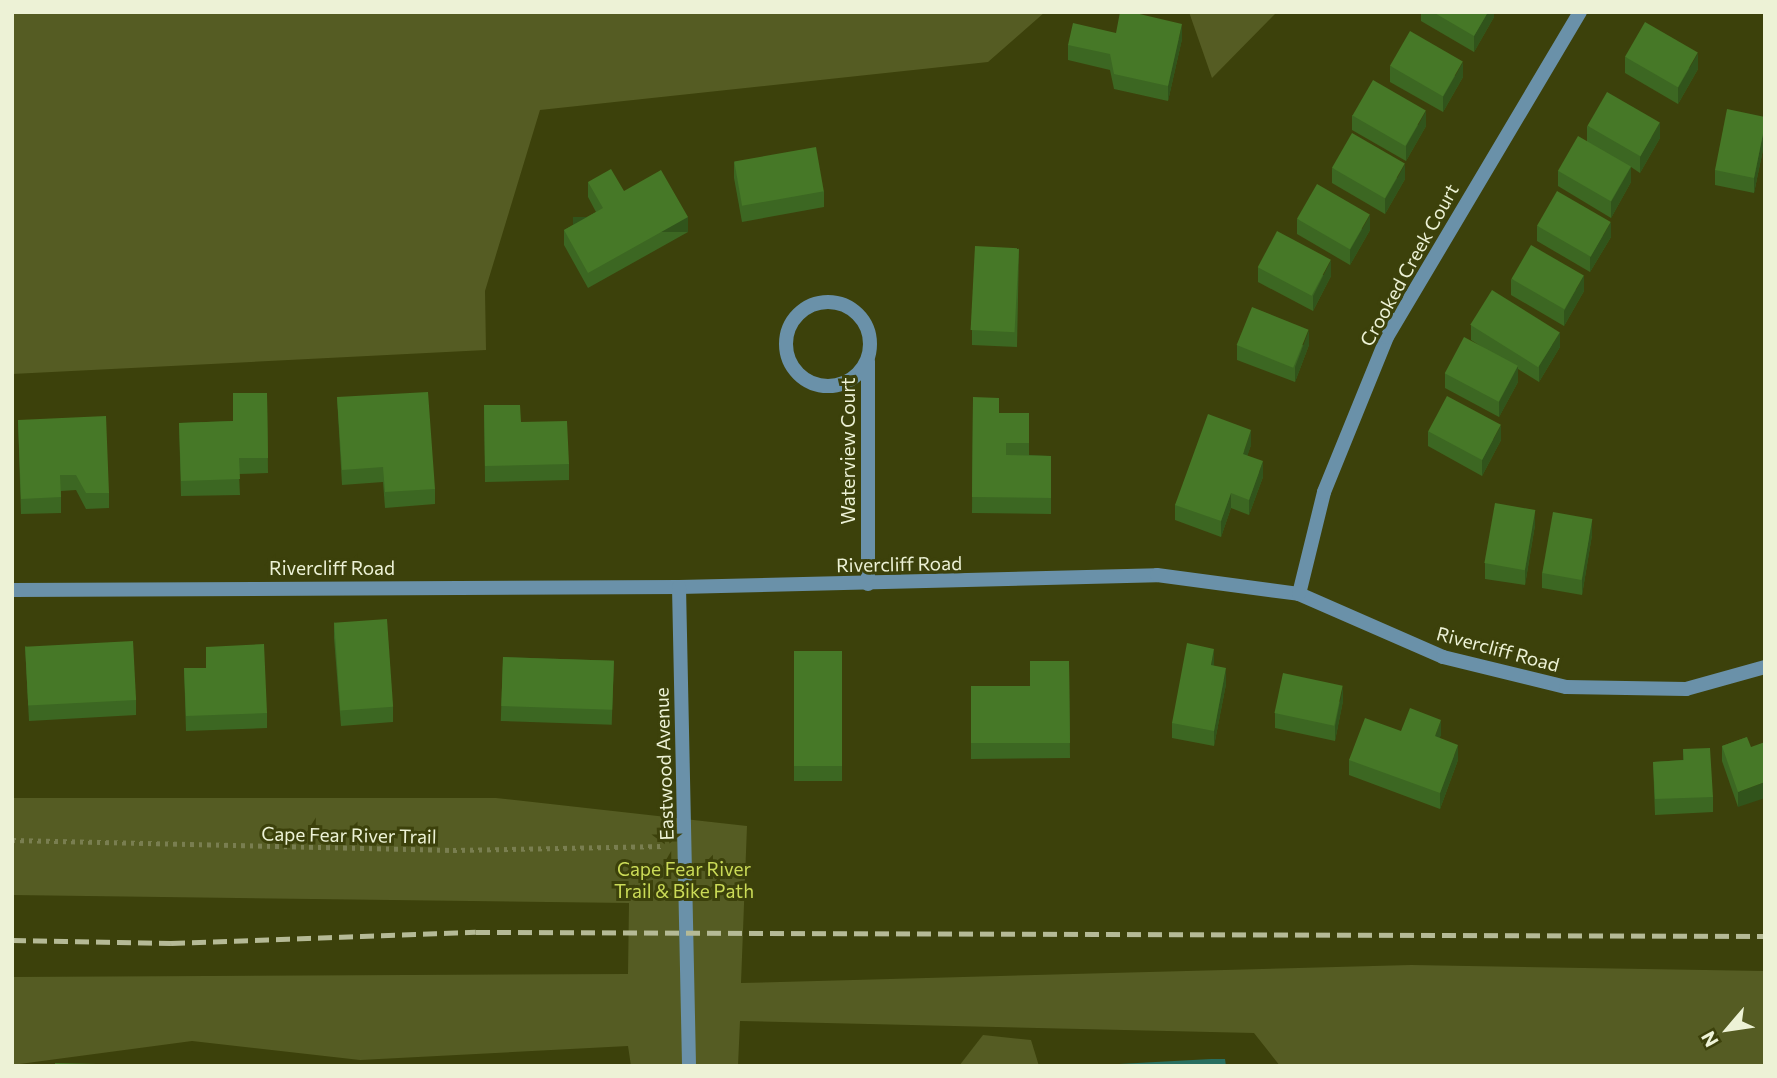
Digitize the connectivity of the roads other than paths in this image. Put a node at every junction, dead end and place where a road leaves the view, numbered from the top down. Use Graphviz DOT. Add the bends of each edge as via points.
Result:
graph roads {
  1 [pos="1580,12"];
  2 [pos="867,360"];
  3 [pos="868,584"];
  4 [pos="679,587"];
  5 [pos="12,590"];
  6 [pos="1299,594"];
  7 [pos="1765,667"];
  8 [pos="689,1066"];
  1 -- 6 [label="street, Crooked Creek Court" via="1387,337 1324,492"];
  2 -- 2 [label="street, Waterview Court" via="864,321 844,305 806,308 788,330 789,359 808,381 836,386"];
  2 -- 3 [label="street, Waterview Court"];
  3 -- 4 [label="street, Rivercliff Road"];
  3 -- 6 [label="street, Rivercliff Road" via="1157,575"];
  4 -- 5 [label="street, Rivercliff Road"];
  4 -- 8 [label="street, Eastwood Avenue"];
  6 -- 7 [label="street, Rivercliff Road" via="1443,657 1566,687 1686,689"];
}
